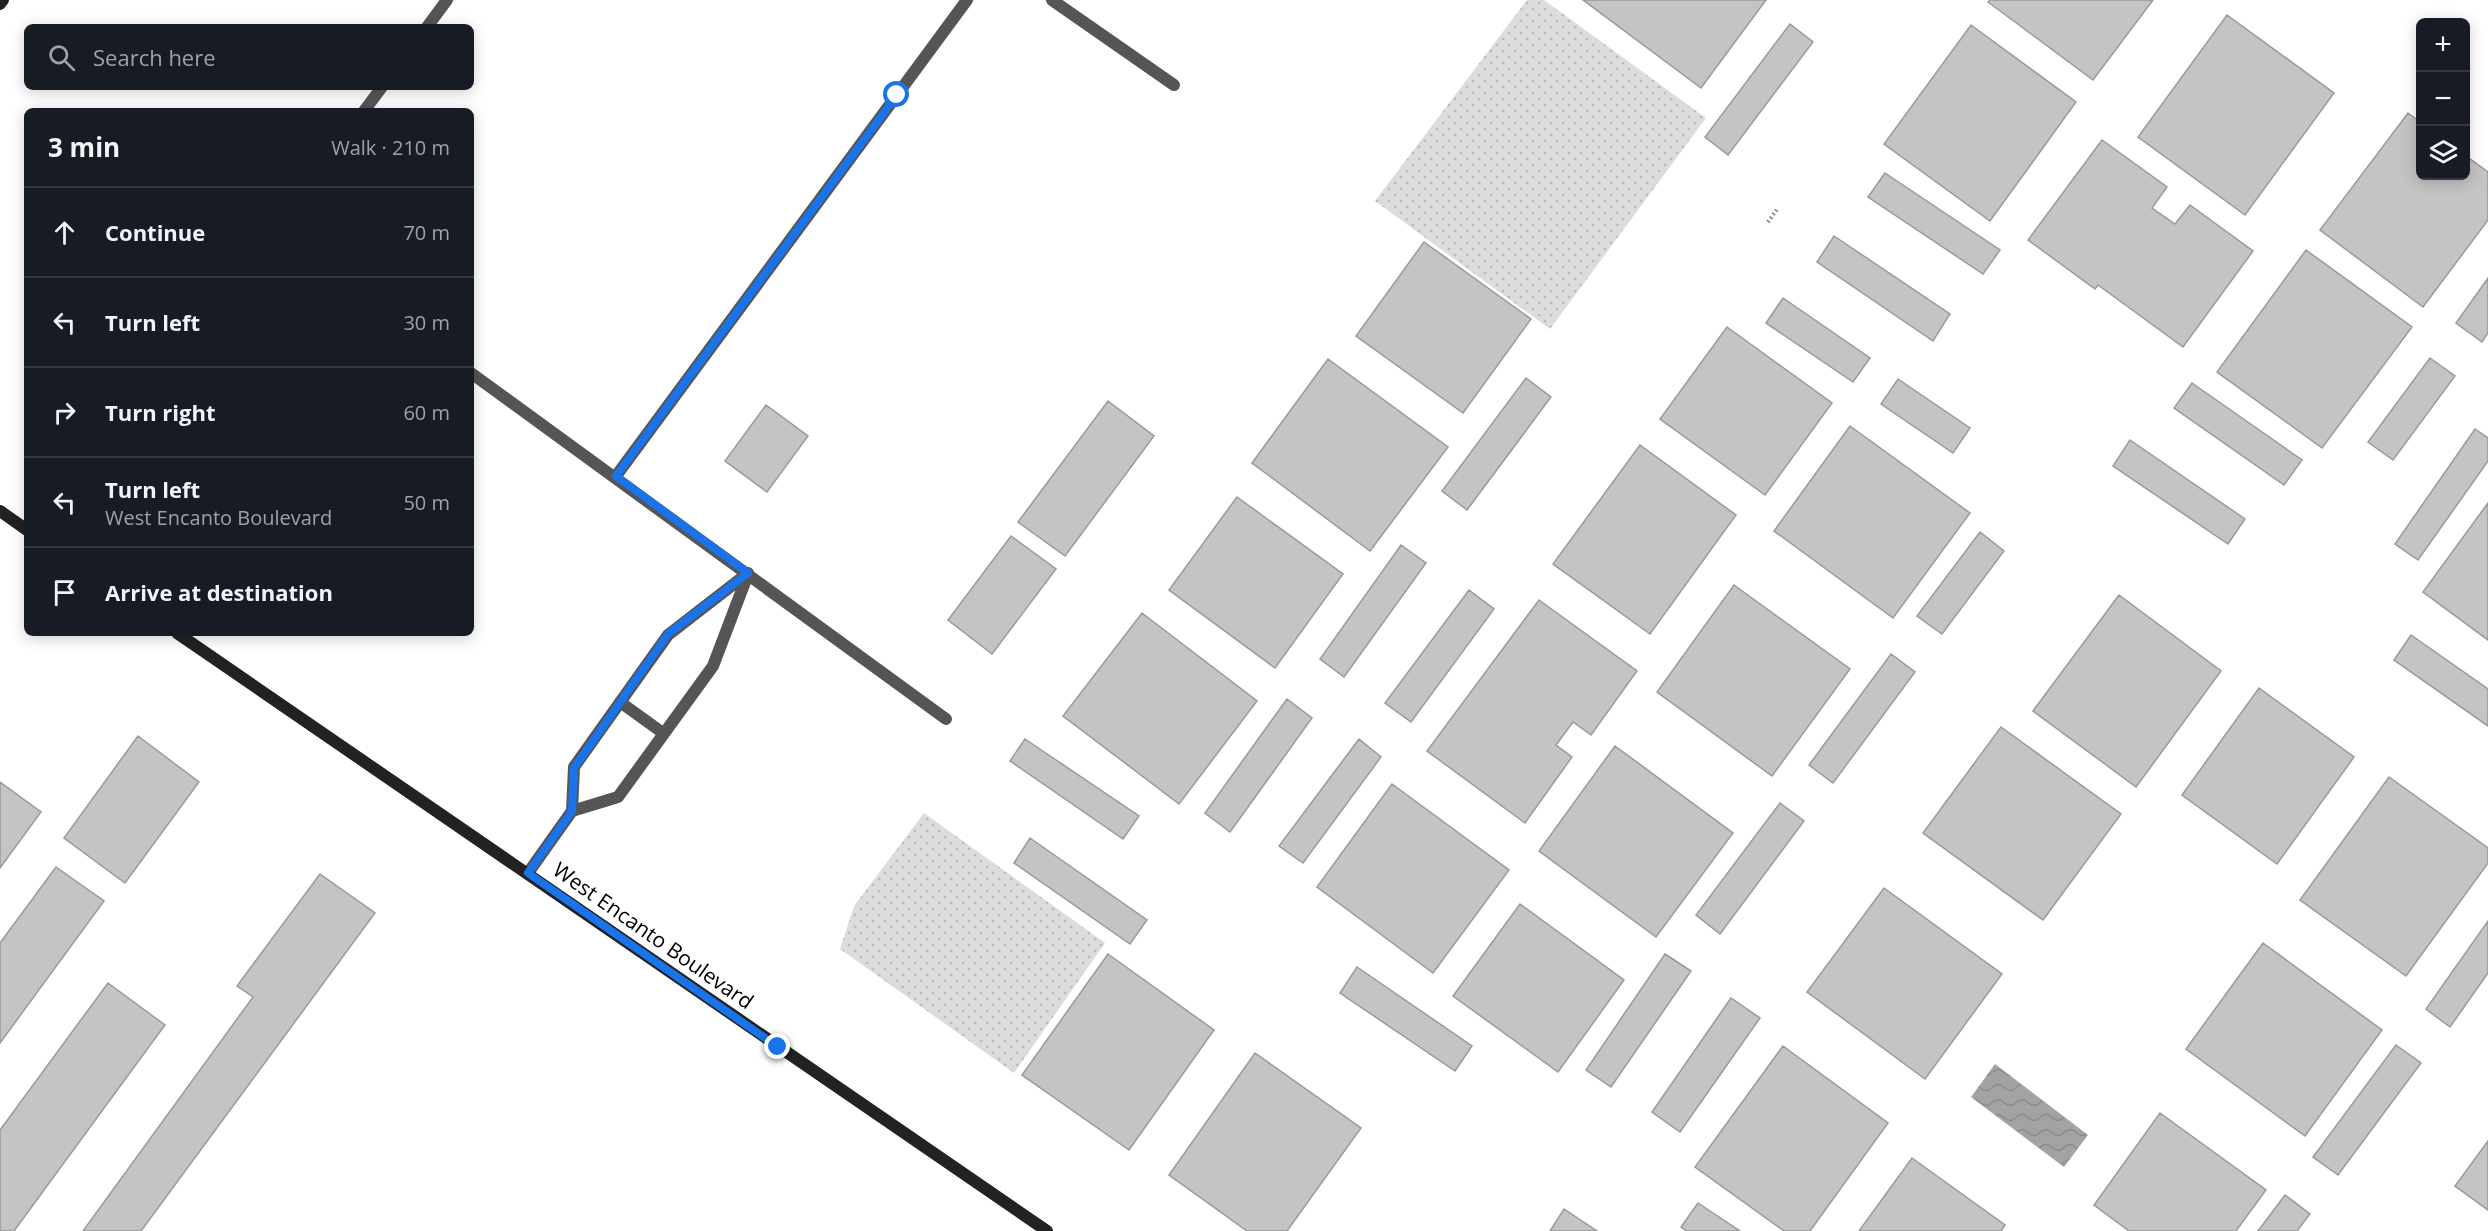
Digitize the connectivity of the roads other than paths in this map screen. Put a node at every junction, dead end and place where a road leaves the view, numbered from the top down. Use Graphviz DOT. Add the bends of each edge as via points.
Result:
graph roads {
  1 [pos="3,0"];
  2 [pos="447,0"];
  3 [pos="967,0"];
  4 [pos="1052,0"];
  5 [pos="0,4"];
  6 [pos="429,24"];
  7 [pos="1174,85"];
  8 [pos="380,90"];
  9 [pos="366,108"];
  10 [pos="474,375"];
  11 [pos="616,476"];
  12 [pos="0,511"];
  13 [pos="24,528"];
  14 [pos="748,573"];
  15 [pos="181,636"];
  16 [pos="620,702"];
  17 [pos="946,718"];
  18 [pos="663,733"];
  19 [pos="572,811"];
  20 [pos="528,873"];
  21 [pos="1047,1231"];
  1 -- 5 [label="street"];
  2 -- 6 [label="street"];
  3 -- 11 [label="street"];
  4 -- 7 [label="street"];
  8 -- 9 [label="street"];
  10 -- 11 [label="street"];
  11 -- 14 [label="street"];
  12 -- 13 [label="street"];
  14 -- 16 [label="street" via="668,634"];
  14 -- 17 [label="street"];
  14 -- 18 [label="street" via="713,666"];
  15 -- 20 [label="street, West Encanto Boulevard"];
  16 -- 18 [label="street"];
  16 -- 19 [label="street" via="574,768"];
  18 -- 19 [label="street" via="618,797"];
  19 -- 20 [label="street"];
  20 -- 21 [label="street, West Encanto Boulevard"];
}
